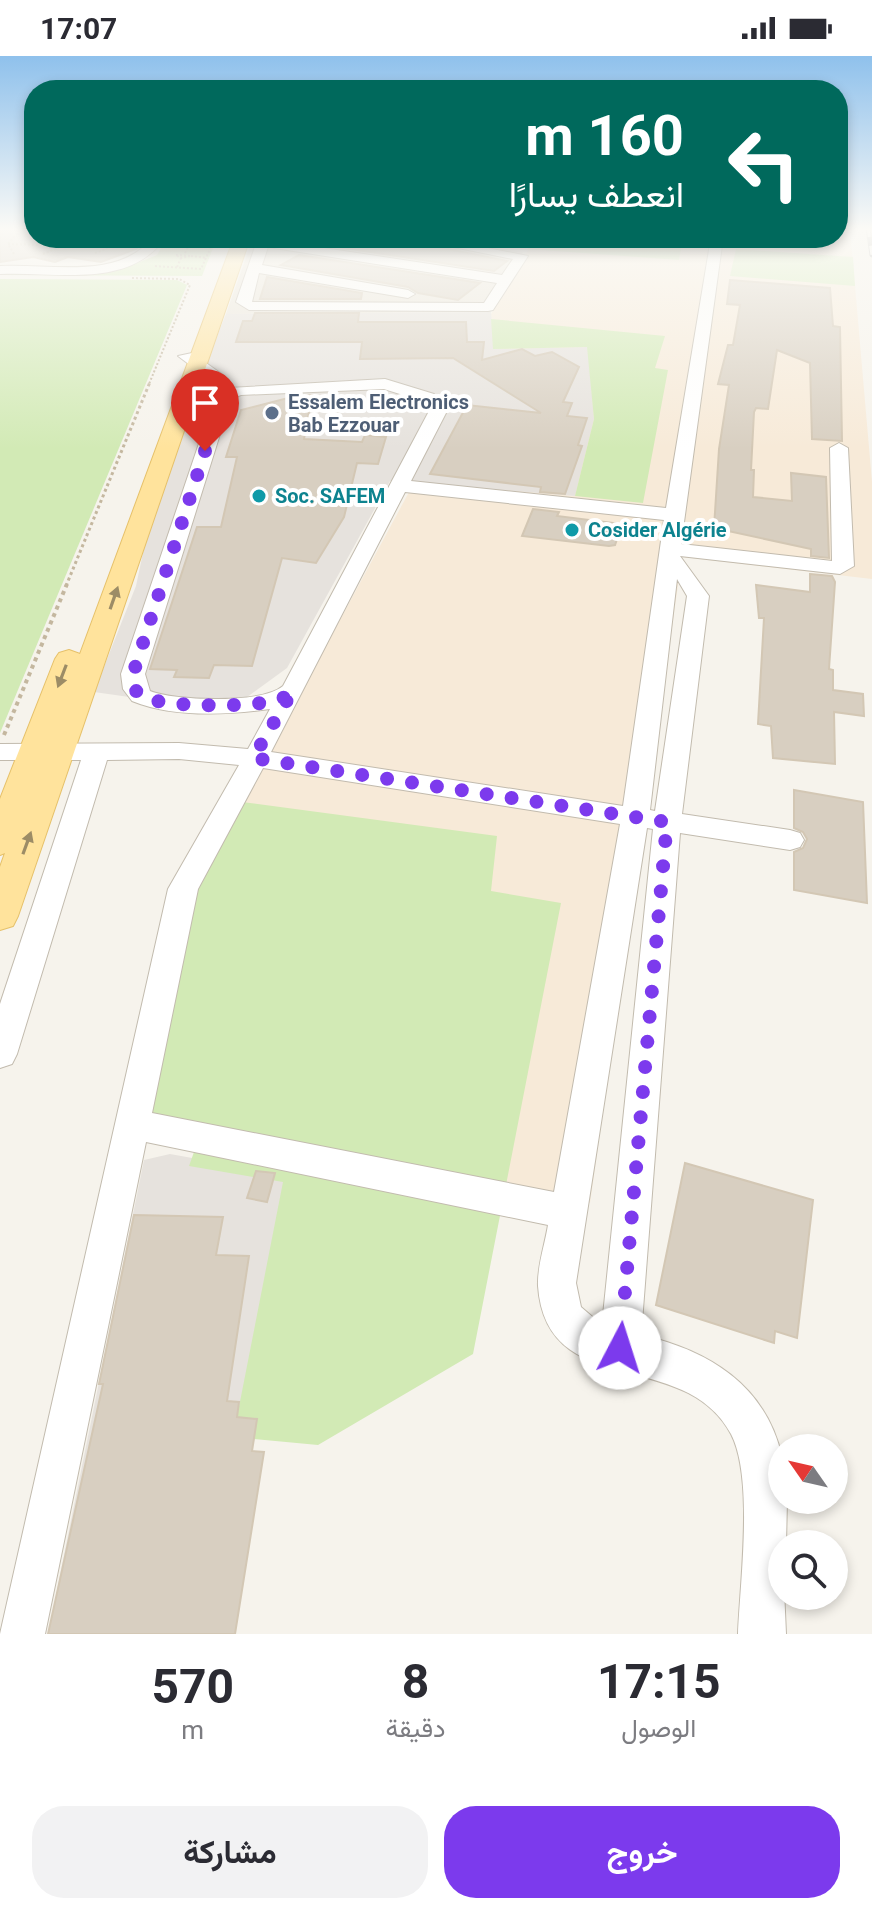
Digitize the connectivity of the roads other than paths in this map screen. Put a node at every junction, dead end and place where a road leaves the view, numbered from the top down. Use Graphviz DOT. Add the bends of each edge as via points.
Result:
graph roads {
  1 [pos="207,302"];
  2 [pos="222,302"];
  3 [pos="243,302"];
  4 [pos="456,302"];
  5 [pos="492,302"];
  6 [pos="707,302"];
  7 [pos="488,307"];
  8 [pos="191,359"];
  9 [pos="223,396"];
  10 [pos="839,448"];
  11 [pos="400,486"];
  12 [pos="675,515"];
  13 [pos="671,556"];
  14 [pos="293,690"];
  15 [pos="97,750"];
  16 [pos="47,751"];
  17 [pos="0,752"];
  18 [pos="253,758"];
  19 [pos="651,820"];
  20 [pos="790,840"];
  21 [pos="0,843"];
  22 [pos="0,916"];
  23 [pos="0,1054"];
  24 [pos="132,1124"];
  25 [pos="567,1212"];
  26 [pos="620,1348"];
  27 [pos="21,1634"];
  28 [pos="762,1634"];
  1 -- 8 [label="main road"];
  2 -- 8 [label="main road"];
  3 -- 7 [label="street" via="249,306"];
  4 -- 7 [label="street"];
  5 -- 7 [label="street"];
  6 -- 12 [label="street"];
  8 -- 9 [label="street" via="217,378"];
  8 -- 16 [label="main road"];
  9 -- 11 [label="street" via="238,390 371,383 400,386 428,398 437,413"];
  9 -- 14 [label="street" via="133,685 139,695 167,704 266,702"];
  10 -- 13 [label="street" via="840,568"];
  11 -- 12 [label="street"];
  11 -- 14 [label="street"];
  12 -- 13 [label="street"];
  13 -- 19 [label="street" via="698,596"];
  14 -- 18 [label="street"];
  15 -- 16 [label="street"];
  15 -- 18 [label="street"];
  15 -- 23 [label="street"];
  16 -- 17 [label="street"];
  16 -- 21 [label="main road"];
  22 -- 16 [label="main road, one-way"];
  18 -- 19 [label="street"];
  18 -- 24 [label="street" via="183,889"];
  19 -- 20 [label="street"];
  19 -- 25 [label="street"];
  19 -- 26 [label="street"];
  24 -- 25 [label="street"];
  24 -- 27 [label="street"];
  25 -- 26 [label="street" via="557,1283 563,1318 591,1343"];
  26 -- 28 [label="street" via="676,1363 716,1386 747,1420 765,1471"];
}
